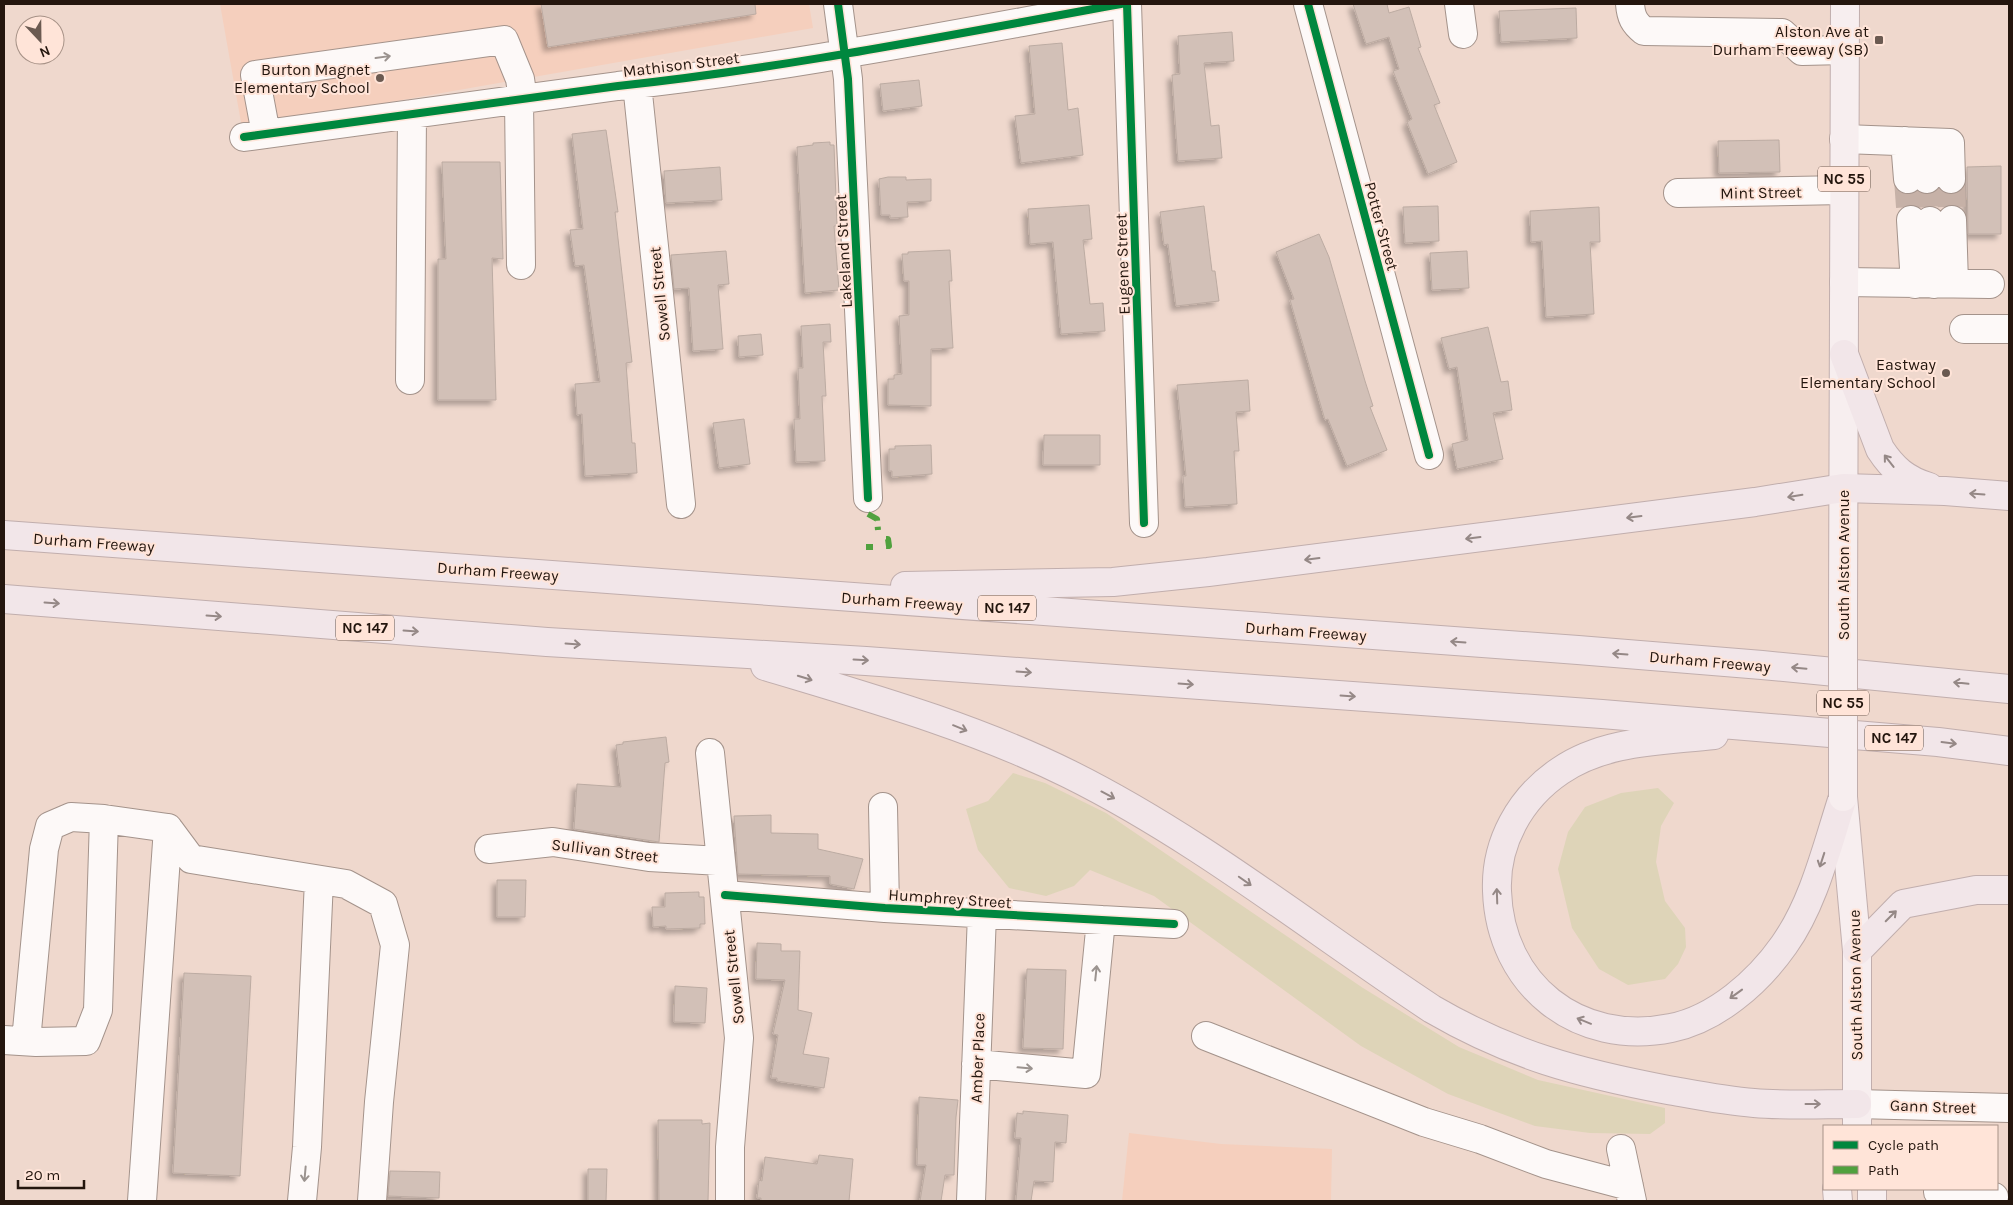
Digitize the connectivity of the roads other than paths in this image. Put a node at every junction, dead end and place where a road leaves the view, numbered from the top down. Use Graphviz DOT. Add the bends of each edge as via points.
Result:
graph roads {
  1 [pos="838,4"];
  2 [pos="1121,4"];
  3 [pos="1127,4"];
  4 [pos="1308,4"];
  5 [pos="1459,4"];
  6 [pos="1630,4"];
  7 [pos="1845,4"];
  8 [pos="1463,34"];
  9 [pos="1845,50"];
  10 [pos="845,53"];
  11 [pos="637,84"];
  12 [pos="521,99"];
  13 [pos="412,114"];
  14 [pos="1844,139"];
  15 [pos="1916,142"];
  16 [pos="1844,190"];
  17 [pos="1678,193"];
  18 [pos="521,265"];
  19 [pos="1844,282"];
  20 [pos="1934,284"];
  21 [pos="1990,284"];
  22 [pos="2009,328"];
  23 [pos="1964,329"];
  24 [pos="1844,354"];
  25 [pos="410,380"];
  26 [pos="1429,455"];
  27 [pos="1843,488"];
  28 [pos="1945,491"];
  29 [pos="2009,496"];
  30 [pos="868,498"];
  31 [pos="681,504"];
  32 [pos="1144,523"];
  33 [pos="4,535"];
  34 [pos="836,596"];
  35 [pos="4,599"];
  36 [pos="725,653"];
  37 [pos="2009,689"];
  38 [pos="1778,728"];
  39 [pos="2009,751"];
  40 [pos="710,754"];
  41 [pos="1843,797"];
  42 [pos="883,807"];
  43 [pos="104,819"];
  44 [pos="168,828"];
  45 [pos="489,849"];
  46 [pos="721,861"];
  47 [pos="319,880"];
  48 [pos="2009,890"];
  49 [pos="725,895"];
  50 [pos="885,908"];
  51 [pos="982,914"];
  52 [pos="1101,920"];
  53 [pos="1174,924"];
  54 [pos="1857,951"];
  55 [pos="1206,1036"];
  56 [pos="15,1041"];
  57 [pos="976,1064"];
  58 [pos="1999,1114"];
  59 [pos="1857,1120"];
  60 [pos="1621,1149"];
  61 [pos="1631,1194"];
  62 [pos="142,1201"];
  63 [pos="302,1201"];
  64 [pos="372,1201"];
  65 [pos="730,1201"];
  66 [pos="971,1201"];
  1 -- 10 [label="street, Lakeland Street"];
  2 -- 10 [label="street, Mathison Street"];
  3 -- 32 [label="street, Eugene Street"];
  4 -- 26 [label="street, Potter Street"];
  5 -- 8 [label="street"];
  6 -- 9 [label="street" via="1635,24 1644,31 1782,33 1802,51"];
  7 -- 9 [label="main road, South Alston Avenue / NC 55"];
  9 -- 14 [label="main road, South Alston Avenue / NC 55"];
  10 -- 11 [label="street, Mathison Street"];
  10 -- 30 [label="street, Lakeland Street"];
  11 -- 12 [label="street, Mathison Street"];
  11 -- 31 [label="street, Sowell Street"];
  12 -- 13 [label="street, Mathison Street"];
  13 -- 12 [label="street, Mathison Street, one-way" via="255,136 255,75 504,40 520,79"];
  12 -- 18 [label="street"];
  13 -- 25 [label="street"];
  14 -- 15 [label="street"];
  14 -- 16 [label="main road, South Alston Avenue / NC 55"];
  15 -- 15 [label="street" via="1950,143 1929,179"];
  16 -- 17 [label="street, Mint Street"];
  16 -- 19 [label="main road, South Alston Avenue / NC 55"];
  19 -- 20 [label="street"];
  19 -- 24 [label="main road, South Alston Avenue / NC 55"];
  20 -- 20 [label="street" via="1931,220"];
  20 -- 21 [label="street"];
  22 -- 23 [label="street"];
  24 -- 27 [label="main road, South Alston Avenue / NC 55"];
  28 -- 24 [label="highway, one-way" via="1907,479 1888,461 1871,429"];
  27 -- 28 [label="highway"];
  27 -- 34 [label="highway, one-way" via="1208,572 1113,582 918,584"];
  27 -- 41 [label="main road, South Alston Avenue / NC 55, bridge"];
  29 -- 28 [label="highway, one-way"];
  33 -- 34 [label="highway, Durham Freeway / NC 147"];
  37 -- 34 [label="highway, Durham Freeway / NC 147, one-way" via="1762,665"];
  35 -- 36 [label="highway, NC 147, one-way"];
  36 -- 38 [label="highway, NC 147, one-way" via="866,660"];
  36 -- 59 [label="highway, one-way" via="945,722 1068,774 1167,828 1432,1009 1504,1046 1599,1077"];
  38 -- 39 [label="highway, NC 147, one-way"];
  41 -- 38 [label="highway, one-way" via="1819,871 1792,933 1768,965 1720,1006 1672,1028 1646,1031 1600,1028 1571,1016 1546,999 1525,978 1502,933 1496,878 1508,831 1538,789 1587,756 1620,746"];
  40 -- 46 [label="street, Sowell Street"];
  41 -- 54 [label="main road, South Alston Avenue / NC 55"];
  42 -- 50 [label="street"];
  43 -- 44 [label="street"];
  43 -- 56 [label="street" via="71,817 50,826"];
  43 -- 56 [label="street" via="98,1010 86,1041"];
  44 -- 47 [label="street" via="191,859"];
  44 -- 62 [label="street"];
  45 -- 46 [label="street, Sullivan Street" via="553,842 649,857"];
  46 -- 49 [label="street, Sowell Street"];
  47 -- 63 [label="street, one-way"];
  47 -- 64 [label="street" via="346,884 383,904 395,945"];
  54 -- 48 [label="highway, one-way" via="1903,904 1976,890"];
  49 -- 50 [label="street, Humphrey Street"];
  49 -- 65 [label="street, Sowell Street" via="739,1038 730,1147"];
  50 -- 51 [label="street, Humphrey Street"];
  51 -- 52 [label="street, Humphrey Street"];
  51 -- 57 [label="street, Amber Place"];
  52 -- 53 [label="street, Humphrey Street"];
  57 -- 52 [label="street, one-way" via="1086,1074"];
  54 -- 59 [label="main road, South Alston Avenue / NC 55"];
  55 -- 61 [label="street" via="1424,1122"];
  57 -- 66 [label="street, Amber Place"];
  58 -- 59 [label="street, Gann Street"];
  60 -- 61 [label="street"];
}
